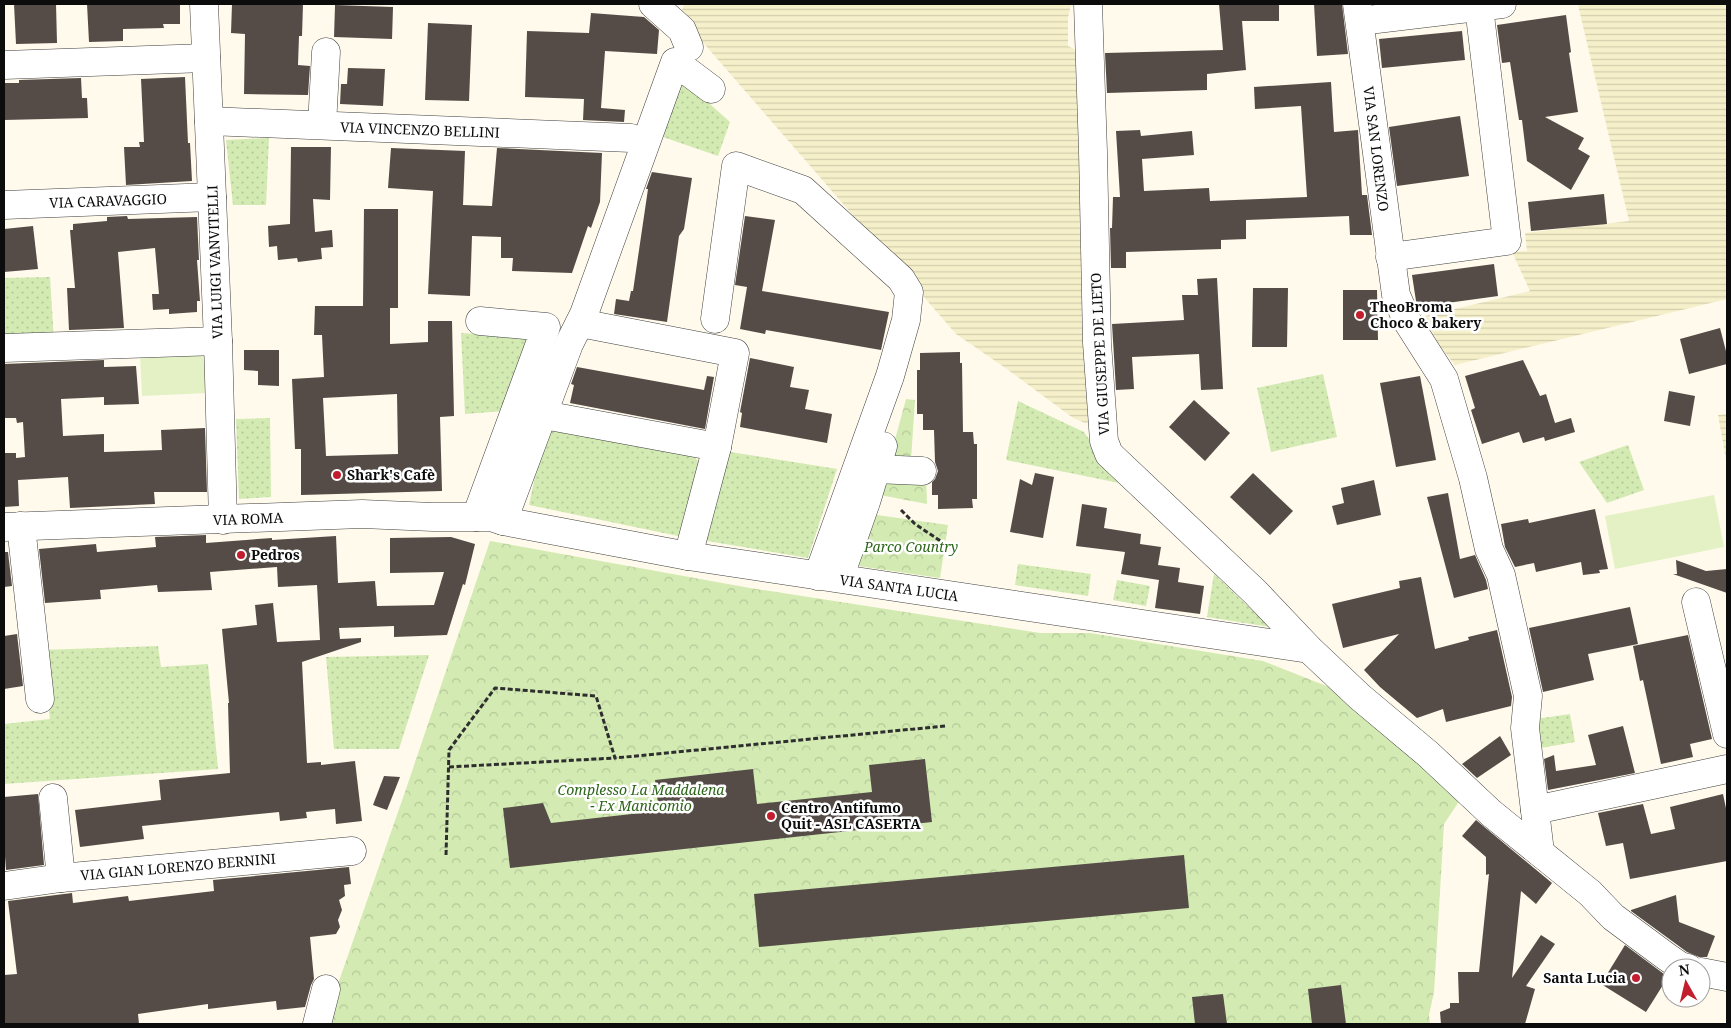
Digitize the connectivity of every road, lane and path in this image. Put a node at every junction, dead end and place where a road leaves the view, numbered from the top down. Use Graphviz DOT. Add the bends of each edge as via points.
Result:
graph roads {
  1 [pos="204,4"];
  2 [pos="653,4"];
  3 [pos="1088,4"];
  4 [pos="1490,5"];
  5 [pos="1358,12"];
  6 [pos="689,47"];
  7 [pos="326,52"];
  8 [pos="206,58"];
  9 [pos="4,65"];
  10 [pos="712,90"];
  11 [pos="209,121"];
  12 [pos="322,126"];
  13 [pos="631,138"];
  14 [pos="212,197"];
  15 [pos="4,205"];
  16 [pos="1390,257"];
  17 [pos="715,319"];
  18 [pos="480,321"];
  19 [pos="580,323"];
  20 [pos="218,341"];
  21 [pos="4,348"];
  22 [pos="897,401"];
  23 [pos="544,414"];
  24 [pos="717,447"];
  25 [pos="875,469"];
  26 [pos="922,471"];
  27 [pos="901,510"];
  28 [pos="490,518"];
  29 [pos="223,520"];
  30 [pos="13,527"];
  31 [pos="951,548"];
  32 [pos="688,556"];
  33 [pos="830,573"];
  34 [pos="1696,602"];
  35 [pos="1309,648"];
  36 [pos="40,699"];
  37 [pos="945,726"];
  38 [pos="1727,734"];
  39 [pos="615,758"];
  40 [pos="448,767"];
  41 [pos="1727,768"];
  42 [pos="52,798"];
  43 [pos="1535,810"];
  44 [pos="352,851"];
  45 [pos="1540,852"];
  46 [pos="446,855"];
  47 [pos="61,878"];
  48 [pos="4,886"];
  49 [pos="1669,958"];
  50 [pos="1711,974"];
  51 [pos="1727,978"];
  52 [pos="326,988"];
  53 [pos="317,1024"];
  1 -- 8 [label="street, VIA LUIGI VANVITELLI"];
  2 -- 6 [label="street" via="682,30"];
  3 -- 35 [label="street, VIA GIUSEPPE DE LIETO" via="1097,343 1104,441 1109,454 1255,592"];
  4 -- 5 [label="street"];
  4 -- 16 [label="street" via="1507,241"];
  5 -- 16 [label="street, VIA SAN LORENZO"];
  7 -- 12 [label="street"];
  8 -- 9 [label="street"];
  8 -- 11 [label="street, VIA LUIGI VANVITELLI"];
  10 -- 19 [label="street" via="674,62"];
  11 -- 12 [label="street, VIA VINCENZO BELLINI"];
  11 -- 14 [label="street, VIA LUIGI VANVITELLI"];
  12 -- 13 [label="street, VIA VINCENZO BELLINI"];
  14 -- 15 [label="street, VIA CARAVAGGIO"];
  14 -- 20 [label="street, VIA LUIGI VANVITELLI"];
  16 -- 43 [label="street, VIA SAN LORENZO" via="1396,295 1406,321 1444,379 1473,478 1489,549 1501,575 1528,696 1525,728"];
  17 -- 33 [label="street" via="736,166 803,190 901,279 909,292 906,320"];
  18 -- 28 [label="street" via="546,327"];
  19 -- 23 [label="street" via="569,344"];
  19 -- 24 [label="street" via="736,353"];
  20 -- 21 [label="street"];
  20 -- 29 [label="street, VIA LUIGI VANVITELLI"];
  22 -- 25 [label="street"];
  23 -- 24 [label="street"];
  23 -- 28 [label="street"];
  24 -- 32 [label="street"];
  25 -- 26 [label="street"];
  25 -- 33 [label="street" via="866,502"];
  27 -- 31 [label="path" via="915,524"];
  28 -- 29 [label="street, VIA ROMA" via="362,514"];
  28 -- 32 [label="street, VIA SANTA LUCIA"];
  29 -- 30 [label="street, VIA ROMA"];
  30 -- 36 [label="street"];
  32 -- 33 [label="street, VIA SANTA LUCIA"];
  33 -- 35 [label="street, VIA SANTA LUCIA"];
  34 -- 38 [label="street"];
  35 -- 45 [label="street, VIA GIUSEPPE DE LIETO" via="1491,813"];
  37 -- 39 [label="path"];
  39 -- 40 [label="path"];
  39 -- 40 [label="path" via="596,696 495,688 449,750"];
  40 -- 46 [label="path"];
  41 -- 43 [label="street"];
  42 -- 47 [label="street"];
  43 -- 45 [label="street, VIA SAN LORENZO"];
  44 -- 47 [label="street, VIA GIAN LORENZO BERNINI"];
  45 -- 49 [label="street, VIA GIUSEPPE DE LIETO" via="1590,893 1613,917"];
  47 -- 48 [label="street, VIA GIAN LORENZO BERNINI"];
  50 -- 51 [label="street"];
  52 -- 53 [label="street"];
}
